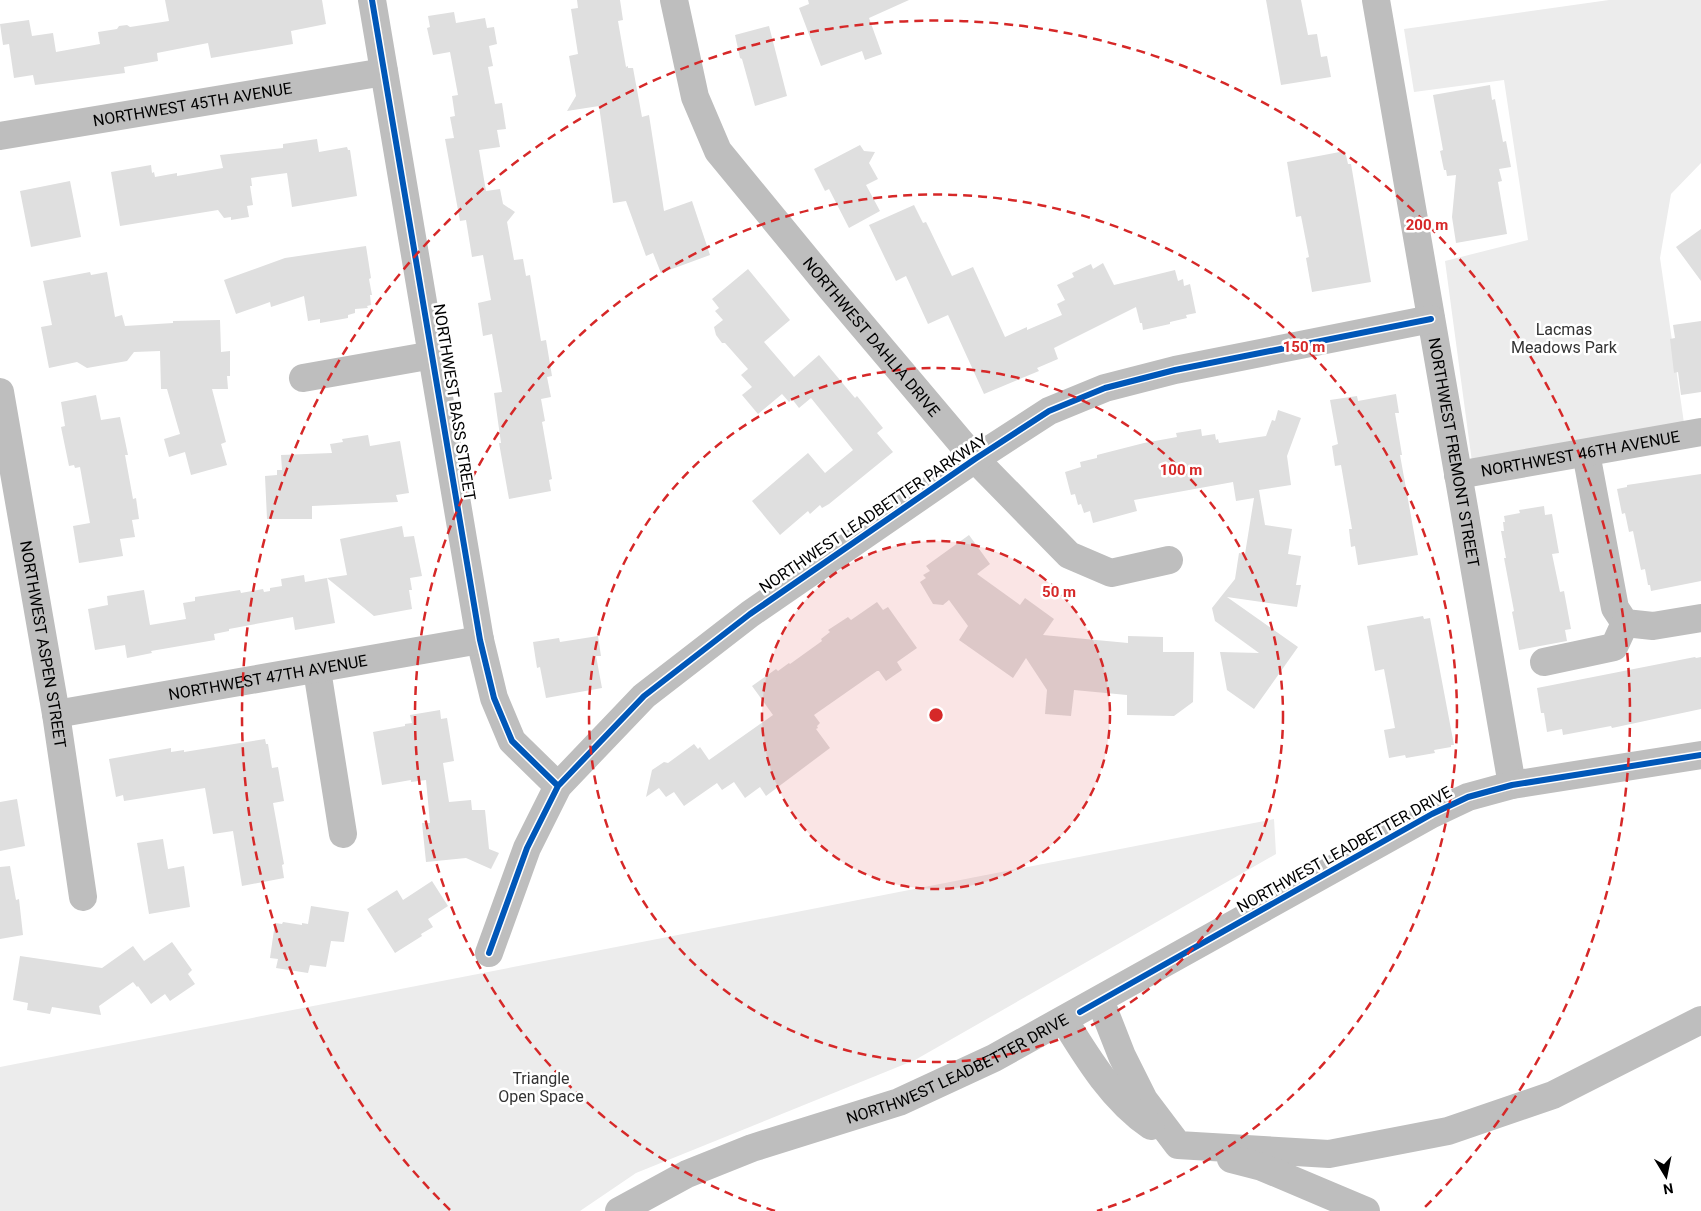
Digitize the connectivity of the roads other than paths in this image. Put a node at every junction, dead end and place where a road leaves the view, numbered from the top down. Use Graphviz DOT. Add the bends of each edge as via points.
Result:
graph roads {
  1 [pos="372,0"];
  2 [pos="674,0"];
  3 [pos="1376,0"];
  4 [pos="384,72"];
  5 [pos="0,136"];
  6 [pos="1431,319"];
  7 [pos="433,355"];
  8 [pos="303,378"];
  9 [pos="0,392"];
  10 [pos="1701,432"];
  11 [pos="1586,453"];
  12 [pos="975,459"];
  13 [pos="1458,475"];
  14 [pos="1169,560"];
  15 [pos="1701,618"];
  16 [pos="1625,623"];
  17 [pos="480,640"];
  18 [pos="1544,662"];
  19 [pos="317,670"];
  20 [pos="56,714"];
  21 [pos="1701,755"];
  22 [pos="1512,785"];
  23 [pos="558,786"];
  24 [pos="343,834"];
  25 [pos="83,897"];
  26 [pos="489,953"];
  27 [pos="1100,1000"];
  28 [pos="1064,1020"];
  29 [pos="1701,1020"];
  30 [pos="1178,1145"];
  31 [pos="619,1211"];
  32 [pos="1366,1211"];
  1 -- 4 [label="street, NORTHWEST BASS STREET"];
  2 -- 12 [label="street, NORTHWEST DAHLIA DRIVE" via="695,97 718,151"];
  3 -- 6 [label="street, NORTHWEST FREMONT STREET"];
  4 -- 5 [label="street, NORTHWEST 45TH AVENUE"];
  4 -- 7 [label="street, NORTHWEST BASS STREET"];
  6 -- 12 [label="street, NORTHWEST LEADBETTER PARKWAY" via="1175,370 1105,388 1049,411"];
  6 -- 13 [label="street, NORTHWEST FREMONT STREET"];
  7 -- 8 [label="street"];
  7 -- 17 [label="street, NORTHWEST BASS STREET"];
  9 -- 20 [label="street, NORTHWEST ASPEN STREET"];
  10 -- 11 [label="street, NORTHWEST 46TH AVENUE"];
  11 -- 13 [label="street, NORTHWEST 46TH AVENUE"];
  11 -- 16 [label="street" via="1615,608"];
  12 -- 14 [label="street, NORTHWEST DAHLIA DRIVE" via="1069,554 1110,573"];
  12 -- 23 [label="street, NORTHWEST LEADBETTER PARKWAY" via="750,614 644,696"];
  13 -- 22 [label="street, NORTHWEST FREMONT STREET"];
  15 -- 16 [label="street" via="1653,626"];
  16 -- 18 [label="street" via="1614,647"];
  17 -- 19 [label="street, NORTHWEST 47TH AVENUE"];
  17 -- 23 [label="street, NORTHWEST BASS STREET" via="494,698 512,741"];
  19 -- 20 [label="street, NORTHWEST 47TH AVENUE"];
  19 -- 24 [label="street"];
  20 -- 25 [label="street, NORTHWEST ASPEN STREET"];
  21 -- 22 [label="street, NORTHWEST LEADBETTER DRIVE"];
  22 -- 27 [label="street, NORTHWEST LEADBETTER DRIVE" via="1468,797 1432,814"];
  23 -- 26 [label="street, NORTHWEST LEADBETTER PARKWAY" via="527,848"];
  27 -- 28 [label="street, NORTHWEST LEADBETTER DRIVE"];
  27 -- 30 [label="street" via="1144,1100"];
  28 -- 30 [label="street" via="1094,1068 1136,1116"];
  28 -- 31 [label="street, NORTHWEST LEADBETTER DRIVE" via="994,1058 899,1102 752,1148 687,1174"];
  29 -- 30 [label="street" via="1553,1095 1448,1131 1329,1154"];
  30 -- 32 [label="street" via="1262,1168"];
}
